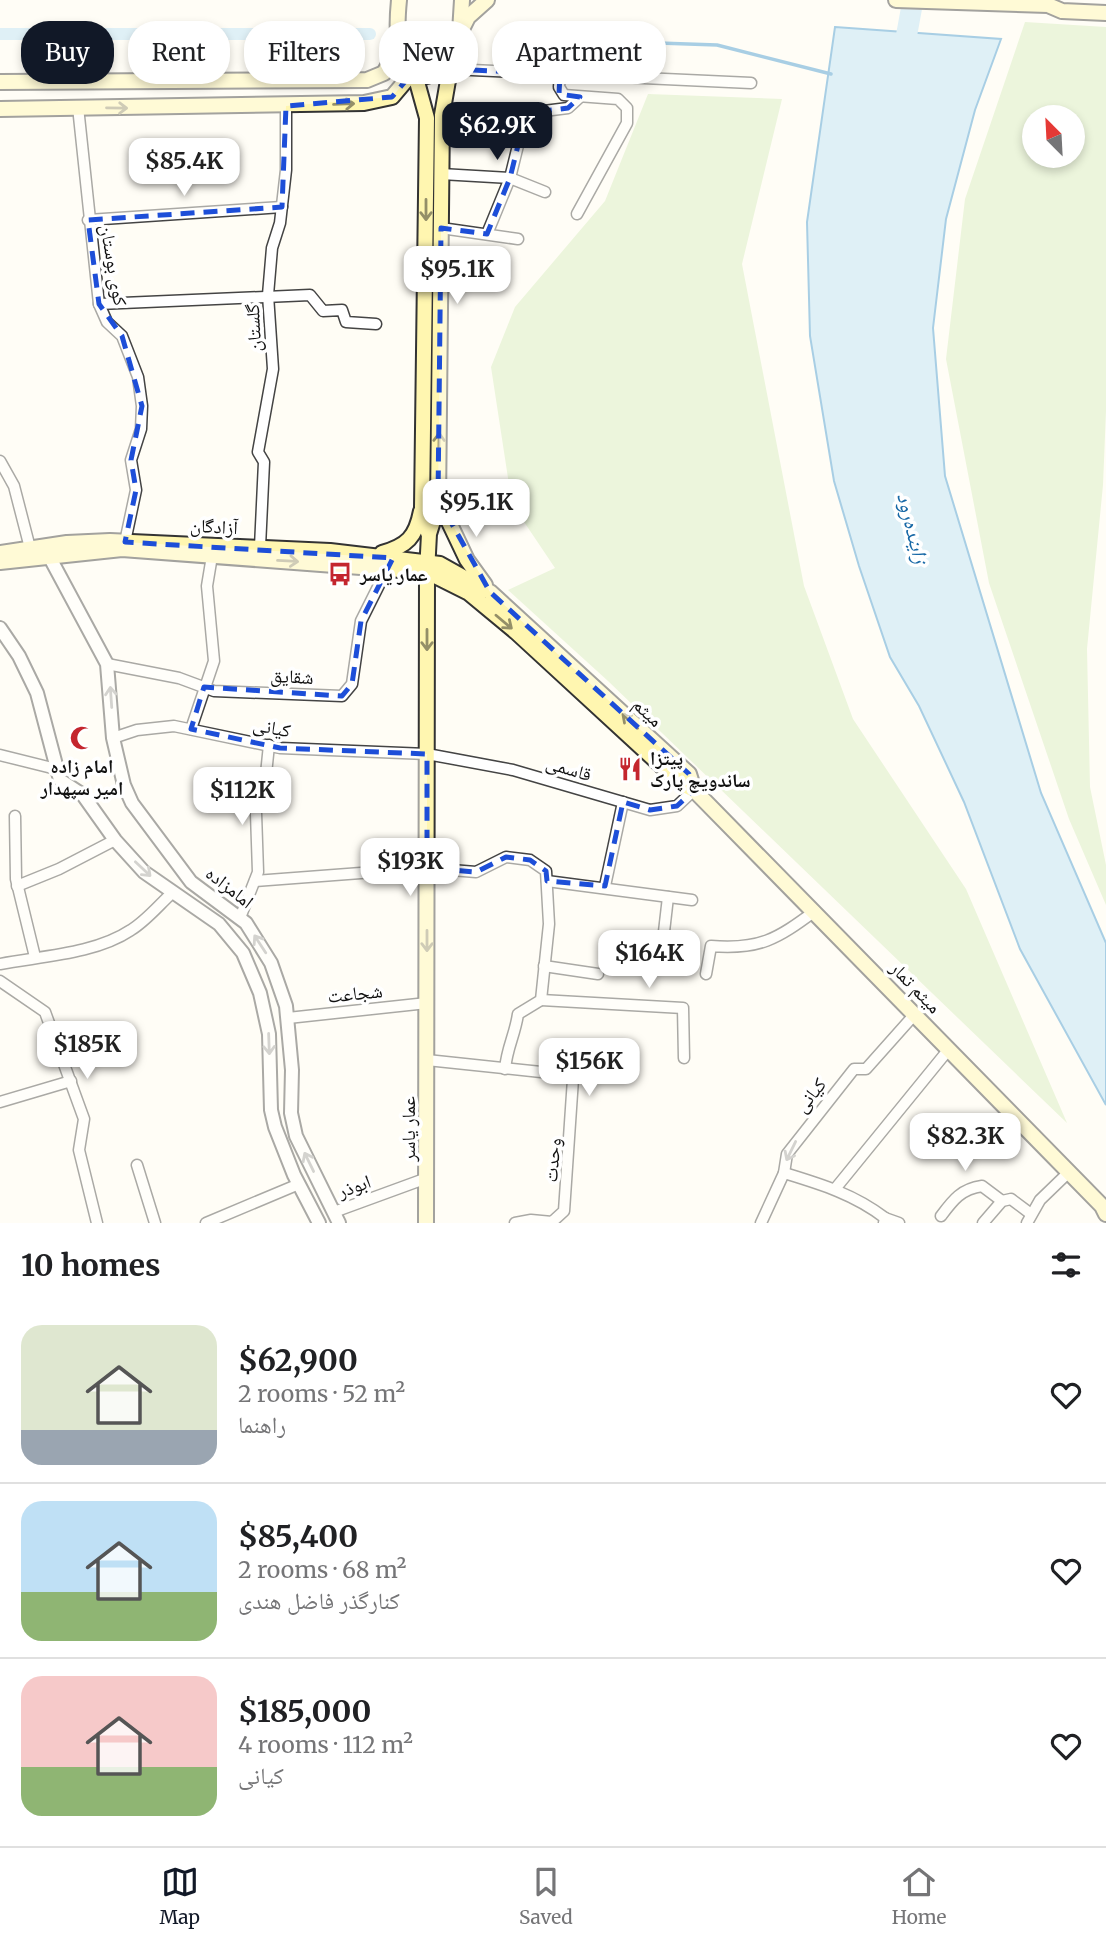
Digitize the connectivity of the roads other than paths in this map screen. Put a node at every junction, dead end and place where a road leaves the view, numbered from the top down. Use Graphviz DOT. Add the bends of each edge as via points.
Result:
graph roads {
  1 [pos="399,0"];
  2 [pos="462,0"];
  3 [pos="487,0"];
  4 [pos="896,0"];
  5 [pos="1053,2"];
  6 [pos="1106,13"];
  7 [pos="399,21"];
  8 [pos="461,21"];
  9 [pos="466,21"];
  10 [pos="379,75"];
  11 [pos="666,79"];
  12 [pos="0,82"];
  13 [pos="751,83"];
  14 [pos="403,84"];
  15 [pos="418,84"];
  16 [pos="447,84"];
  17 [pos="560,84"];
  18 [pos="580,97"];
  19 [pos="286,106"];
  20 [pos="78,107"];
  21 [pos="0,109"];
  22 [pos="441,174"];
  23 [pos="510,178"];
  24 [pos="545,192"];
  25 [pos="282,207"];
  26 [pos="577,214"];
  27 [pos="88,220"];
  28 [pos="441,228"];
  29 [pos="487,234"];
  30 [pos="519,239"];
  31 [pos="268,295"];
  32 [pos="99,304"];
  33 [pos="376,324"];
  34 [pos="0,461"];
  35 [pos="438,499"];
  36 [pos="422,507"];
  37 [pos="429,534"];
  38 [pos="125,542"];
  39 [pos="260,547"];
  40 [pos="30,548"];
  41 [pos="0,553"];
  42 [pos="367,555"];
  43 [pos="49,556"];
  44 [pos="212,556"];
  45 [pos="0,562"];
  46 [pos="427,567"];
  47 [pos="387,569"];
  48 [pos="490,592"];
  49 [pos="0,628"];
  50 [pos="107,664"];
  51 [pos="204,687"];
  52 [pos="191,729"];
  53 [pos="113,738"];
  54 [pos="269,745"];
  55 [pos="427,754"];
  56 [pos="0,755"];
  57 [pos="56,769"];
  58 [pos="694,790"];
  59 [pos="624,802"];
  60 [pos="15,816"];
  61 [pos="114,840"];
  62 [pos="427,868"];
  63 [pos="255,881"];
  64 [pos="547,881"];
  65 [pos="17,886"];
  66 [pos="605,886"];
  67 [pos="172,893"];
  68 [pos="668,897"];
  69 [pos="692,900"];
  70 [pos="816,911"];
  71 [pos="240,918"];
  72 [pos="662,949"];
  73 [pos="35,957"];
  74 [pos="0,964"];
  75 [pos="544,965"];
  76 [pos="598,974"];
  77 [pos="706,975"];
  78 [pos="0,981"];
  79 [pos="541,1000"];
  80 [pos="427,1003"];
  81 [pos="915,1014"];
  82 [pos="288,1018"];
  83 [pos="949,1049"];
  84 [pos="684,1058"];
  85 [pos="427,1060"];
  86 [pos="505,1069"];
  87 [pos="71,1081"];
  88 [pos="0,1102"];
  89 [pos="137,1165"];
  90 [pos="1069,1172"];
  91 [pos="784,1173"];
  92 [pos="427,1178"];
  93 [pos="299,1184"];
  94 [pos="835,1189"];
  95 [pos="1002,1201"];
  96 [pos="1106,1214"];
  97 [pos="941,1216"];
  98 [pos="336,1218"];
  99 [pos="1029,1218"];
  100 [pos="884,1221"];
  101 [pos="97,1223"];
  102 [pos="155,1223"];
  103 [pos="206,1223"];
  104 [pos="319,1223"];
  105 [pos="426,1223"];
  106 [pos="514,1223"];
  107 [pos="761,1223"];
  108 [pos="899,1223"];
  109 [pos="983,1223"];
  1 -- 7 [label="main road"];
  2 -- 8 [label="main road"];
  3 -- 9 [label="main road"];
  4 -- 5 [label="main road"];
  5 -- 6 [label="main road" via="1062,11"];
  10 -- 12 [label="main road" via="367,80"];
  11 -- 13 [label="street"];
  19 -- 14 [label="main road, one-way" via="364,103 392,97"];
  15 -- 36 [label="main road, عمار یاسر, one-way" via="427,118"];
  16 -- 22 [label="main road, عمار یاسر"];
  17 -- 18 [label="street" via="564,95"];
  18 -- 23 [label="street" via="568,108 544,111 523,125"];
  18 -- 26 [label="street" via="618,99 628,108 627,123"];
  20 -- 19 [label="main road, one-way"];
  19 -- 25 [label="street, گلستان"];
  20 -- 21 [label="main road"];
  20 -- 27 [label="street, کوی بوستان"];
  22 -- 23 [label="street"];
  22 -- 28 [label="main road, عمار یاسر"];
  23 -- 24 [label="street"];
  23 -- 29 [label="street"];
  25 -- 27 [label="street"];
  25 -- 31 [label="street, گلستان"];
  27 -- 32 [label="street, کوی بوستان"];
  28 -- 29 [label="street"];
  35 -- 28 [label="main road, عمار یاسر, one-way"];
  29 -- 30 [label="street"];
  31 -- 32 [label="street"];
  31 -- 33 [label="street" via="310,295 323,311 342,310 346,322"];
  31 -- 39 [label="street, گلستان" via="273,369 258,452 264,462"];
  32 -- 38 [label="street, کوی بوستان" via="107,322 122,336 138,377 142,407 131,460 136,490"];
  34 -- 40 [label="street" via="14,486"];
  35 -- 37 [label="main road, عمار یاسر"];
  35 -- 48 [label="main road" via="467,560"];
  36 -- 37 [label="main road, عمار یاسر"];
  36 -- 42 [label="main road" via="408,543"];
  37 -- 46 [label="main road, عمار یاسر"];
  38 -- 39 [label="main road, آزادگان"];
  38 -- 40 [label="main road, آزادگان"];
  39 -- 42 [label="main road, آزادگان"];
  40 -- 41 [label="main road, آزادگان"];
  42 -- 46 [label="main road, آزادگان"];
  43 -- 44 [label="main road, آزادگان" via="122,549"];
  43 -- 45 [label="main road, آزادگان"];
  43 -- 50 [label="street, امامزاده"];
  44 -- 47 [label="main road, آزادگان, one-way"];
  44 -- 51 [label="street" via="207,586 214,661"];
  46 -- 47 [label="main road, آزادگان"];
  46 -- 48 [label="main road, میثم" via="450,569"];
  46 -- 55 [label="main road, عمار یاسر, one-way"];
  46 -- 58 [label="main road, میثم, one-way" via="469,593 678,782"];
  47 -- 51 [label="street, شقایق" via="361,621 352,684 342,696"];
  58 -- 48 [label="main road, میثم, one-way" via="689,774"];
  49 -- 57 [label="street" via="37,694"];
  50 -- 51 [label="street, شقایق"];
  53 -- 50 [label="street, امامزاده, one-way"];
  51 -- 52 [label="street"];
  52 -- 53 [label="street, کیانی" via="137,730"];
  52 -- 54 [label="street, کیانی"];
  53 -- 71 [label="street, امامزاده" via="132,803 191,882"];
  54 -- 55 [label="street, کیانی"];
  54 -- 63 [label="street" via="266,774 254,784"];
  55 -- 59 [label="street, قاسمی" via="513,771"];
  55 -- 62 [label="main road, عمار یاسر"];
  56 -- 57 [label="street"];
  57 -- 61 [label="street, امامزاده" via="66,786 92,806"];
  58 -- 59 [label="street, قاسمی" via="677,806 650,810"];
  58 -- 70 [label="main road, میثم تمار"];
  59 -- 66 [label="street"];
  60 -- 65 [label="street"];
  61 -- 65 [label="street"];
  61 -- 67 [label="street, امامزاده, one-way"];
  62 -- 63 [label="street"];
  62 -- 64 [label="street" via="476,872 506,857 530,860 546,871"];
  62 -- 80 [label="main road, عمار یاسر, one-way"];
  63 -- 71 [label="street"];
  64 -- 66 [label="street"];
  64 -- 75 [label="street" via="549,924"];
  65 -- 73 [label="street"];
  66 -- 68 [label="street"];
  67 -- 73 [label="street" via="121,936"];
  67 -- 93 [label="street, امامزاده, one-way" via="229,933 252,973 269,1034 271,1110"];
  68 -- 69 [label="street"];
  68 -- 72 [label="street"];
  70 -- 77 [label="street" via="759,946 711,946"];
  70 -- 81 [label="main road, میثم تمار"];
  82 -- 71 [label="street, امامزاده, one-way" via="271,963"];
  73 -- 74 [label="street"];
  75 -- 76 [label="street"];
  75 -- 79 [label="street"];
  78 -- 87 [label="street" via="45,1012"];
  79 -- 84 [label="street" via="683,1008"];
  79 -- 86 [label="street" via="517,1014"];
  80 -- 82 [label="street, شجاعت"];
  80 -- 85 [label="main road, عمار یاسر"];
  81 -- 83 [label="main road, میثم تمار"];
  81 -- 91 [label="street, کیانی, one-way" via="866,1069 854,1069 846,1078 787,1154"];
  98 -- 82 [label="street, امامزاده, one-way" via="296,1136"];
  83 -- 90 [label="main road, میثم تمار"];
  83 -- 94 [label="street"];
  85 -- 86 [label="street, وحدت"];
  85 -- 92 [label="main road, عمار یاسر"];
  86 -- 106 [label="street, وحدت" via="573,1079 564,1211 552,1222"];
  87 -- 88 [label="street"];
  87 -- 101 [label="street" via="84,1119 79,1150"];
  89 -- 102 [label="street"];
  90 -- 96 [label="main road, میثم تمار"];
  90 -- 99 [label="street"];
  91 -- 94 [label="street"];
  91 -- 107 [label="street, کیانی"];
  92 -- 98 [label="street, ابوذر"];
  92 -- 105 [label="main road, عمار یاسر"];
  93 -- 103 [label="street"];
  93 -- 104 [label="street, امامزاده"];
  94 -- 100 [label="street" via="870,1207"];
  95 -- 97 [label="street" via="982,1186 970,1188 956,1196"];
  95 -- 99 [label="street" via="1011,1199"];
  95 -- 109 [label="street"];
  100 -- 108 [label="street"];
}
